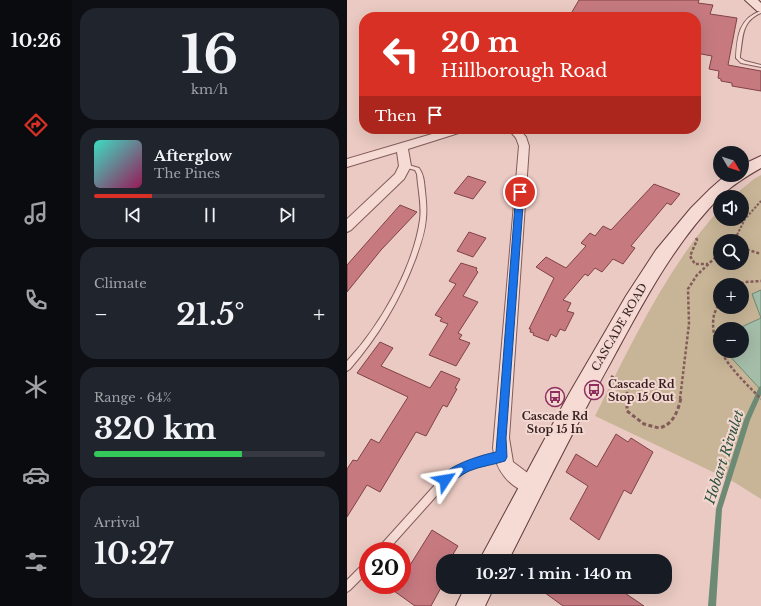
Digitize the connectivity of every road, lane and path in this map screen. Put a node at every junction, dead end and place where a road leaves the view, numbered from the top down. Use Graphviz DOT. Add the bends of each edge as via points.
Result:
graph roads {
  1 [pos="751,0"];
  2 [pos="761,11"];
  3 [pos="761,66"];
  4 [pos="445,134"];
  5 [pos="518,134"];
  6 [pos="402,147"];
  7 [pos="761,161"];
  8 [pos="347,163"];
  9 [pos="405,166"];
  10 [pos="749,168"];
  11 [pos="729,182"];
  12 [pos="761,201"];
  13 [pos="347,227"];
  14 [pos="738,234"];
  15 [pos="696,238"];
  16 [pos="749,250"];
  17 [pos="761,254"];
  18 [pos="713,259"];
  19 [pos="708,264"];
  20 [pos="761,281"];
  21 [pos="749,282"];
  22 [pos="715,314"];
  23 [pos="347,368"];
  24 [pos="612,376"];
  25 [pos="761,400"];
  26 [pos="501,457"];
  27 [pos="531,486"];
  28 [pos="389,542"];
  29 [pos="497,554"];
  30 [pos="359,574"];
  31 [pos="347,587"];
  32 [pos="477,594"];
  33 [pos="471,606"];
  1 -- 2 [label="street"];
  2 -- 3 [label="lane" via="745,21 738,56 743,62"];
  4 -- 6 [label="street"];
  5 -- 26 [label="street" via="523,146"];
  6 -- 8 [label="street"];
  6 -- 9 [label="street"];
  7 -- 10 [label="street"];
  9 -- 13 [label="street" via="400,176"];
  9 -- 23 [label="lane" via="417,169 421,174 423,219 418,240 385,316"];
  11 -- 27 [label="street, CASCADE ROAD" via="695,213 656,264 595,368"];
  12 -- 14 [label="path" via="743,220"];
  15 -- 19 [label="path" via="690,256 695,264"];
  16 -- 17 [label="path"];
  18 -- 19 [label="path"];
  19 -- 24 [label="path" via="688,289 689,316 683,385 678,410 672,422 665,427 655,428 633,416 627,411 627,385"];
  20 -- 21 [label="path"];
  22 -- 25 [label="path" via="713,330 716,344 724,358"];
  26 -- 27 [label="street" via="510,472"];
  26 -- 28 [label="lane" via="483,460 445,480"];
  27 -- 29 [label="street, CASCADE ROAD"];
  30 -- 31 [label="lane"];
  32 -- 33 [label="street"];
}
